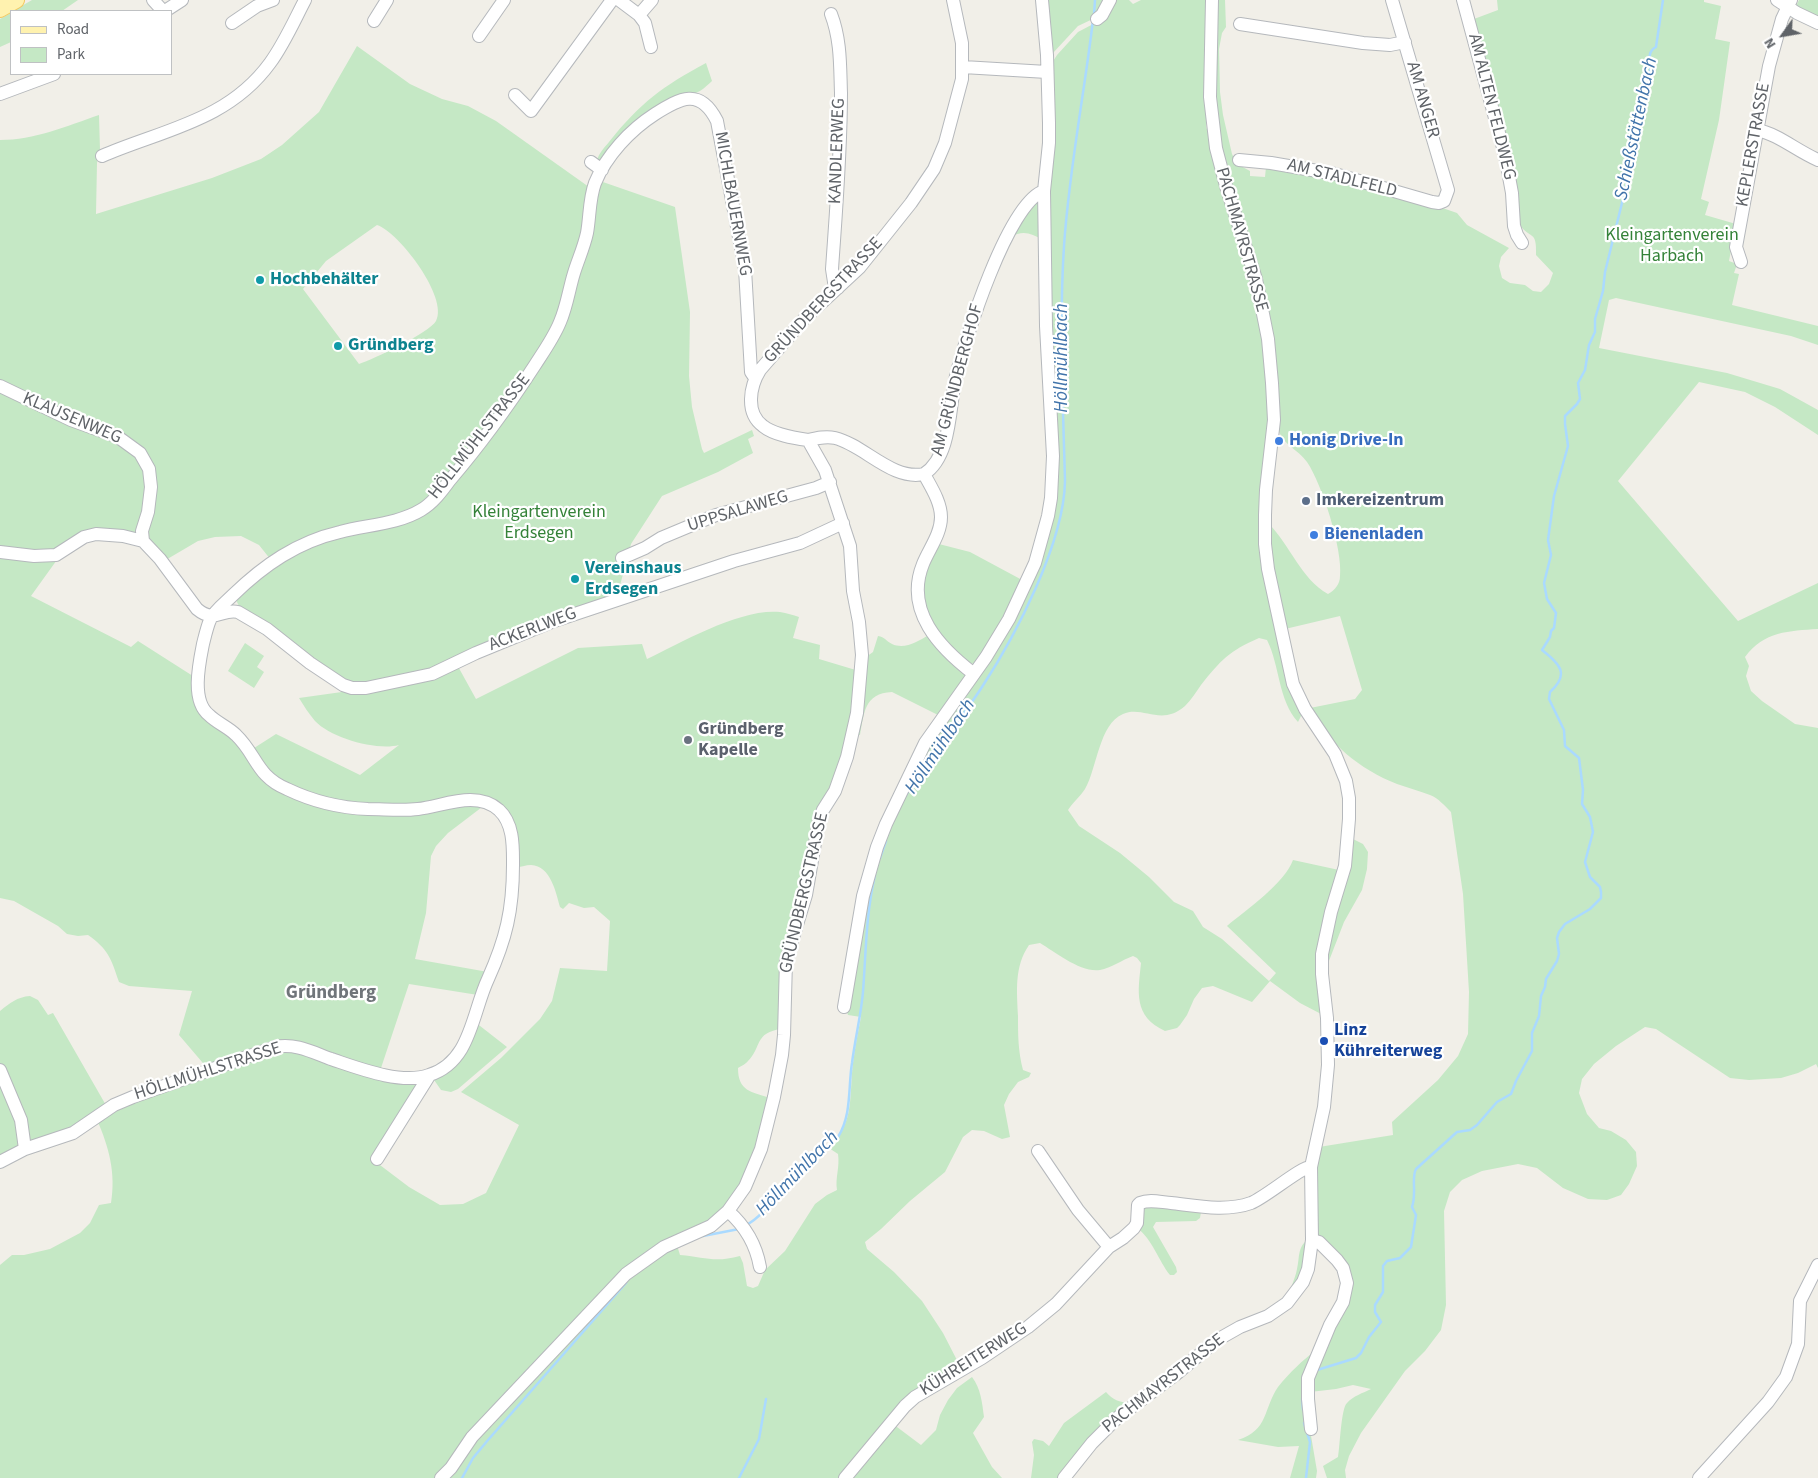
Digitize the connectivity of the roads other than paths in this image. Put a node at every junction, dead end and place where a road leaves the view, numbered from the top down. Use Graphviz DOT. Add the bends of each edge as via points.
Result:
graph roads {
  1 [pos="16,0"];
  2 [pos="153,0"];
  3 [pos="182,0"];
  4 [pos="273,0"];
  5 [pos="305,0"];
  6 [pos="388,0"];
  7 [pos="504,0"];
  8 [pos="612,0"];
  9 [pos="619,0"];
  10 [pos="652,0"];
  11 [pos="953,0"];
  12 [pos="1042,0"];
  13 [pos="1110,0"];
  14 [pos="1212,0"];
  15 [pos="1392,0"];
  16 [pos="1463,0"];
  17 [pos="1785,2"];
  18 [pos="0,9"];
  19 [pos="163,10"];
  20 [pos="166,10"];
  21 [pos="831,14"];
  22 [pos="639,15"];
  23 [pos="1097,19"];
  24 [pos="374,21"];
  25 [pos="232,23"];
  26 [pos="1818,23"];
  27 [pos="1240,24"];
  28 [pos="479,36"];
  29 [pos="1405,42"];
  30 [pos="651,47"];
  31 [pos="963,67"];
  32 [pos="1047,72"];
  33 [pos="51,75"];
  34 [pos="0,94"];
  35 [pos="515,95"];
  36 [pos="1757,130"];
  37 [pos="102,156"];
  38 [pos="1239,160"];
  39 [pos="1818,160"];
  40 [pos="591,162"];
  41 [pos="602,170"];
  42 [pos="1044,191"];
  43 [pos="1444,201"];
  44 [pos="1522,243"];
  45 [pos="1740,262"];
  46 [pos="838,288"];
  47 [pos="755,378"];
  48 [pos="0,386"];
  49 [pos="808,440"];
  50 [pos="924,474"];
  51 [pos="830,482"];
  52 [pos="843,523"];
  53 [pos="143,541"];
  54 [pos="0,552"];
  55 [pos="622,558"];
  56 [pos="230,598"];
  57 [pos="238,612"];
  58 [pos="212,616"];
  59 [pos="974,674"];
  60 [pos="844,1007"];
  61 [pos="0,1070"];
  62 [pos="428,1076"];
  63 [pos="25,1149"];
  64 [pos="1038,1151"];
  65 [pos="377,1159"];
  66 [pos="0,1162"];
  67 [pos="1311,1167"];
  68 [pos="728,1211"];
  69 [pos="1312,1240"];
  70 [pos="1109,1247"];
  71 [pos="1818,1265"];
  72 [pos="760,1267"];
  73 [pos="1311,1428"];
  74 [pos="441,1478"];
  75 [pos="845,1478"];
  76 [pos="1064,1478"];
  77 [pos="1699,1478"];
  1 -- 18 [label="main road"];
  2 -- 19 [label="street"];
  3 -- 20 [label="street"];
  4 -- 25 [label="street" via="257,6"];
  5 -- 37 [label="street" via="270,63 237,96 200,120"];
  6 -- 24 [label="street"];
  7 -- 28 [label="street"];
  8 -- 35 [label="street" via="531,111"];
  9 -- 22 [label="street"];
  10 -- 22 [label="street"];
  11 -- 31 [label="street, GRÜNDBERGSTRASSE" via="962,43"];
  12 -- 32 [label="street"];
  13 -- 23 [label="street"];
  14 -- 67 [label="street, PACHMAYRSTRASSE" via="1210,97 1216,148 1256,279 1268,339 1274,420 1266,490 1268,569 1293,684 1338,762 1349,798 1344,866 1322,954 1328,1018 1328,1065 1324,1107"];
  15 -- 29 [label="street, AM ANGER"];
  16 -- 44 [label="street, AM ALTEN FELDWEG" via="1506,155 1514,226"];
  17 -- 26 [label="street"];
  17 -- 36 [label="street, KEPLERSTRASSE"];
  21 -- 46 [label="street, KANDLERWEG" via="837,29 840,61 840,155 832,269"];
  22 -- 30 [label="street"];
  27 -- 29 [label="street" via="1363,43 1390,45"];
  29 -- 43 [label="street, AM ANGER" via="1448,190"];
  31 -- 32 [label="street"];
  31 -- 46 [label="street, GRÜNDBERGSTRASSE" via="945,143 931,174 877,247"];
  32 -- 42 [label="street" via="1049,143"];
  33 -- 34 [label="street"];
  36 -- 39 [label="street"];
  36 -- 45 [label="street, KEPLERSTRASSE" via="1736,247"];
  38 -- 43 [label="street, AM STADLFELD" via="1316,170 1432,202"];
  40 -- 41 [label="street"];
  41 -- 47 [label="street, MICHLBAUERNWEG" via="634,130 674,102 697,100 713,113 744,260"];
  41 -- 56 [label="street, HÖLLMÜHLSTRASSE" via="593,188 586,236 558,326 494,425 450,481 430,504 408,516 330,534 290,550"];
  42 -- 50 [label="street, AM GRÜNDBERGHOF" via="1032,199 1020,216 994,264 962,353 943,448 938,460"];
  42 -- 59 [label="street" via="1046,326 1053,432 1052,498 1027,581 1009,619"];
  46 -- 47 [label="street, GRÜNDBERGSTRASSE" via="790,334"];
  47 -- 49 [label="street, GRÜNDBERGSTRASSE" via="751,402 760,423 772,431"];
  48 -- 53 [label="street, KLAUSENWEG" via="71,420 118,437 140,452 148,465 151,482"];
  49 -- 50 [label="street, AM GRÜNDBERGHOF" via="835,438 900,472"];
  49 -- 51 [label="street, GRÜNDBERGSTRASSE"];
  50 -- 59 [label="street, AM GRÜNDBERGHOF" via="941,517 919,576 921,611 938,641"];
  51 -- 52 [label="street, GRÜNDBERGSTRASSE"];
  51 -- 55 [label="street, UPPSALAWEG" via="716,515"];
  52 -- 57 [label="street, ACKERLWEG" via="800,543 734,560 554,621 432,674 366,688 343,685"];
  52 -- 68 [label="street, GRÜNDBERGSTRASSE" via="852,556 861,638 857,713 840,779 819,820 806,895 786,961 782,1055 768,1124 745,1187"];
  53 -- 54 [label="street" via="93,534 56,554 34,556"];
  53 -- 58 [label="street" via="197,609"];
  56 -- 57 [label="street, ACKERLWEG"];
  56 -- 58 [label="street, HÖLLMÜHLSTRASSE"];
  57 -- 58 [label="street"];
  58 -- 62 [label="street, HÖLLMÜHLSTRASSE" via="202,648 199,704 239,738 263,774 273,782 311,798 355,808 410,809 456,801 480,801 499,810 507,821 512,838 513,870 505,938 461,1051 451,1064"];
  59 -- 60 [label="street" via="925,743 876,846 863,896"];
  61 -- 63 [label="street" via="21,1120"];
  62 -- 63 [label="street, HÖLLMÜHLSTRASSE" via="391,1076 291,1045 275,1047 146,1091 114,1105 73,1133"];
  62 -- 65 [label="street"];
  63 -- 66 [label="street, HÖLLMÜHLSTRASSE"];
  64 -- 70 [label="street" via="1078,1210"];
  67 -- 69 [label="street, PACHMAYRSTRASSE"];
  67 -- 70 [label="street, KÜHREITERWEG" via="1301,1170 1260,1199 1241,1206 1140,1203 1134,1228"];
  68 -- 72 [label="street" via="754,1243"];
  68 -- 74 [label="street, GRÜNDBERGSTRASSE" via="711,1226 664,1247 626,1274 472,1437"];
  69 -- 73 [label="street" via="1319,1242 1337,1260 1347,1283 1343,1302 1308,1378"];
  69 -- 76 [label="street, PACHMAYRSTRASSE" via="1306,1276 1287,1302 1268,1316 1218,1340 1117,1418"];
  70 -- 75 [label="street, KÜHREITERWEG" via="1036,1321 982,1358 931,1386 905,1406"];
  71 -- 77 [label="street" via="1800,1301 1798,1344 1786,1377 1768,1402"];
}
